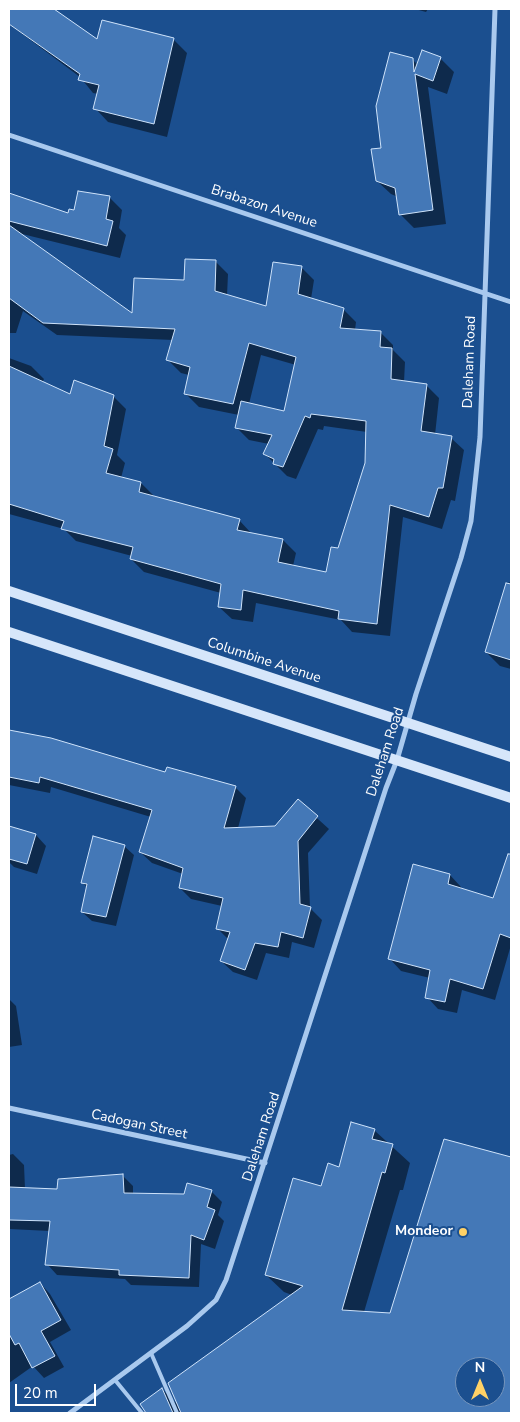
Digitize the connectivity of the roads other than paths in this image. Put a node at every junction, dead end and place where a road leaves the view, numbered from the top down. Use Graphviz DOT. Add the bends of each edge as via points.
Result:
graph roads {
  1 [pos="494,9"];
  2 [pos="9,135"];
  3 [pos="484,294"];
  4 [pos="511,302"];
  5 [pos="9,591"];
  6 [pos="9,632"];
  7 [pos="407,723"];
  8 [pos="511,757"];
  9 [pos="397,760"];
  10 [pos="511,798"];
  11 [pos="9,1108"];
  12 [pos="265,1164"];
  13 [pos="151,1353"];
  14 [pos="115,1380"];
  15 [pos="70,1413"];
  16 [pos="142,1413"];
  17 [pos="177,1413"];
  1 -- 3 [label="street, Daleham Road"];
  2 -- 3 [label="street, Brabazon Avenue"];
  3 -- 4 [label="street, Brabazon Avenue"];
  3 -- 7 [label="street, Daleham Road" via="480,437 471,521"];
  5 -- 7 [label="main road, Columbine Avenue"];
  6 -- 9 [label="main road"];
  7 -- 8 [label="main road, Columbine Avenue"];
  7 -- 9 [label="street, Daleham Road"];
  9 -- 10 [label="main road"];
  9 -- 12 [label="street, Daleham Road"];
  11 -- 12 [label="street, Cadogan Street"];
  12 -- 13 [label="street, Daleham Road" via="226,1280 216,1300"];
  13 -- 14 [label="street, Daleham Road"];
  13 -- 17 [label="lane"];
  14 -- 15 [label="street, Daleham Road"];
  14 -- 16 [label="lane"];
}
